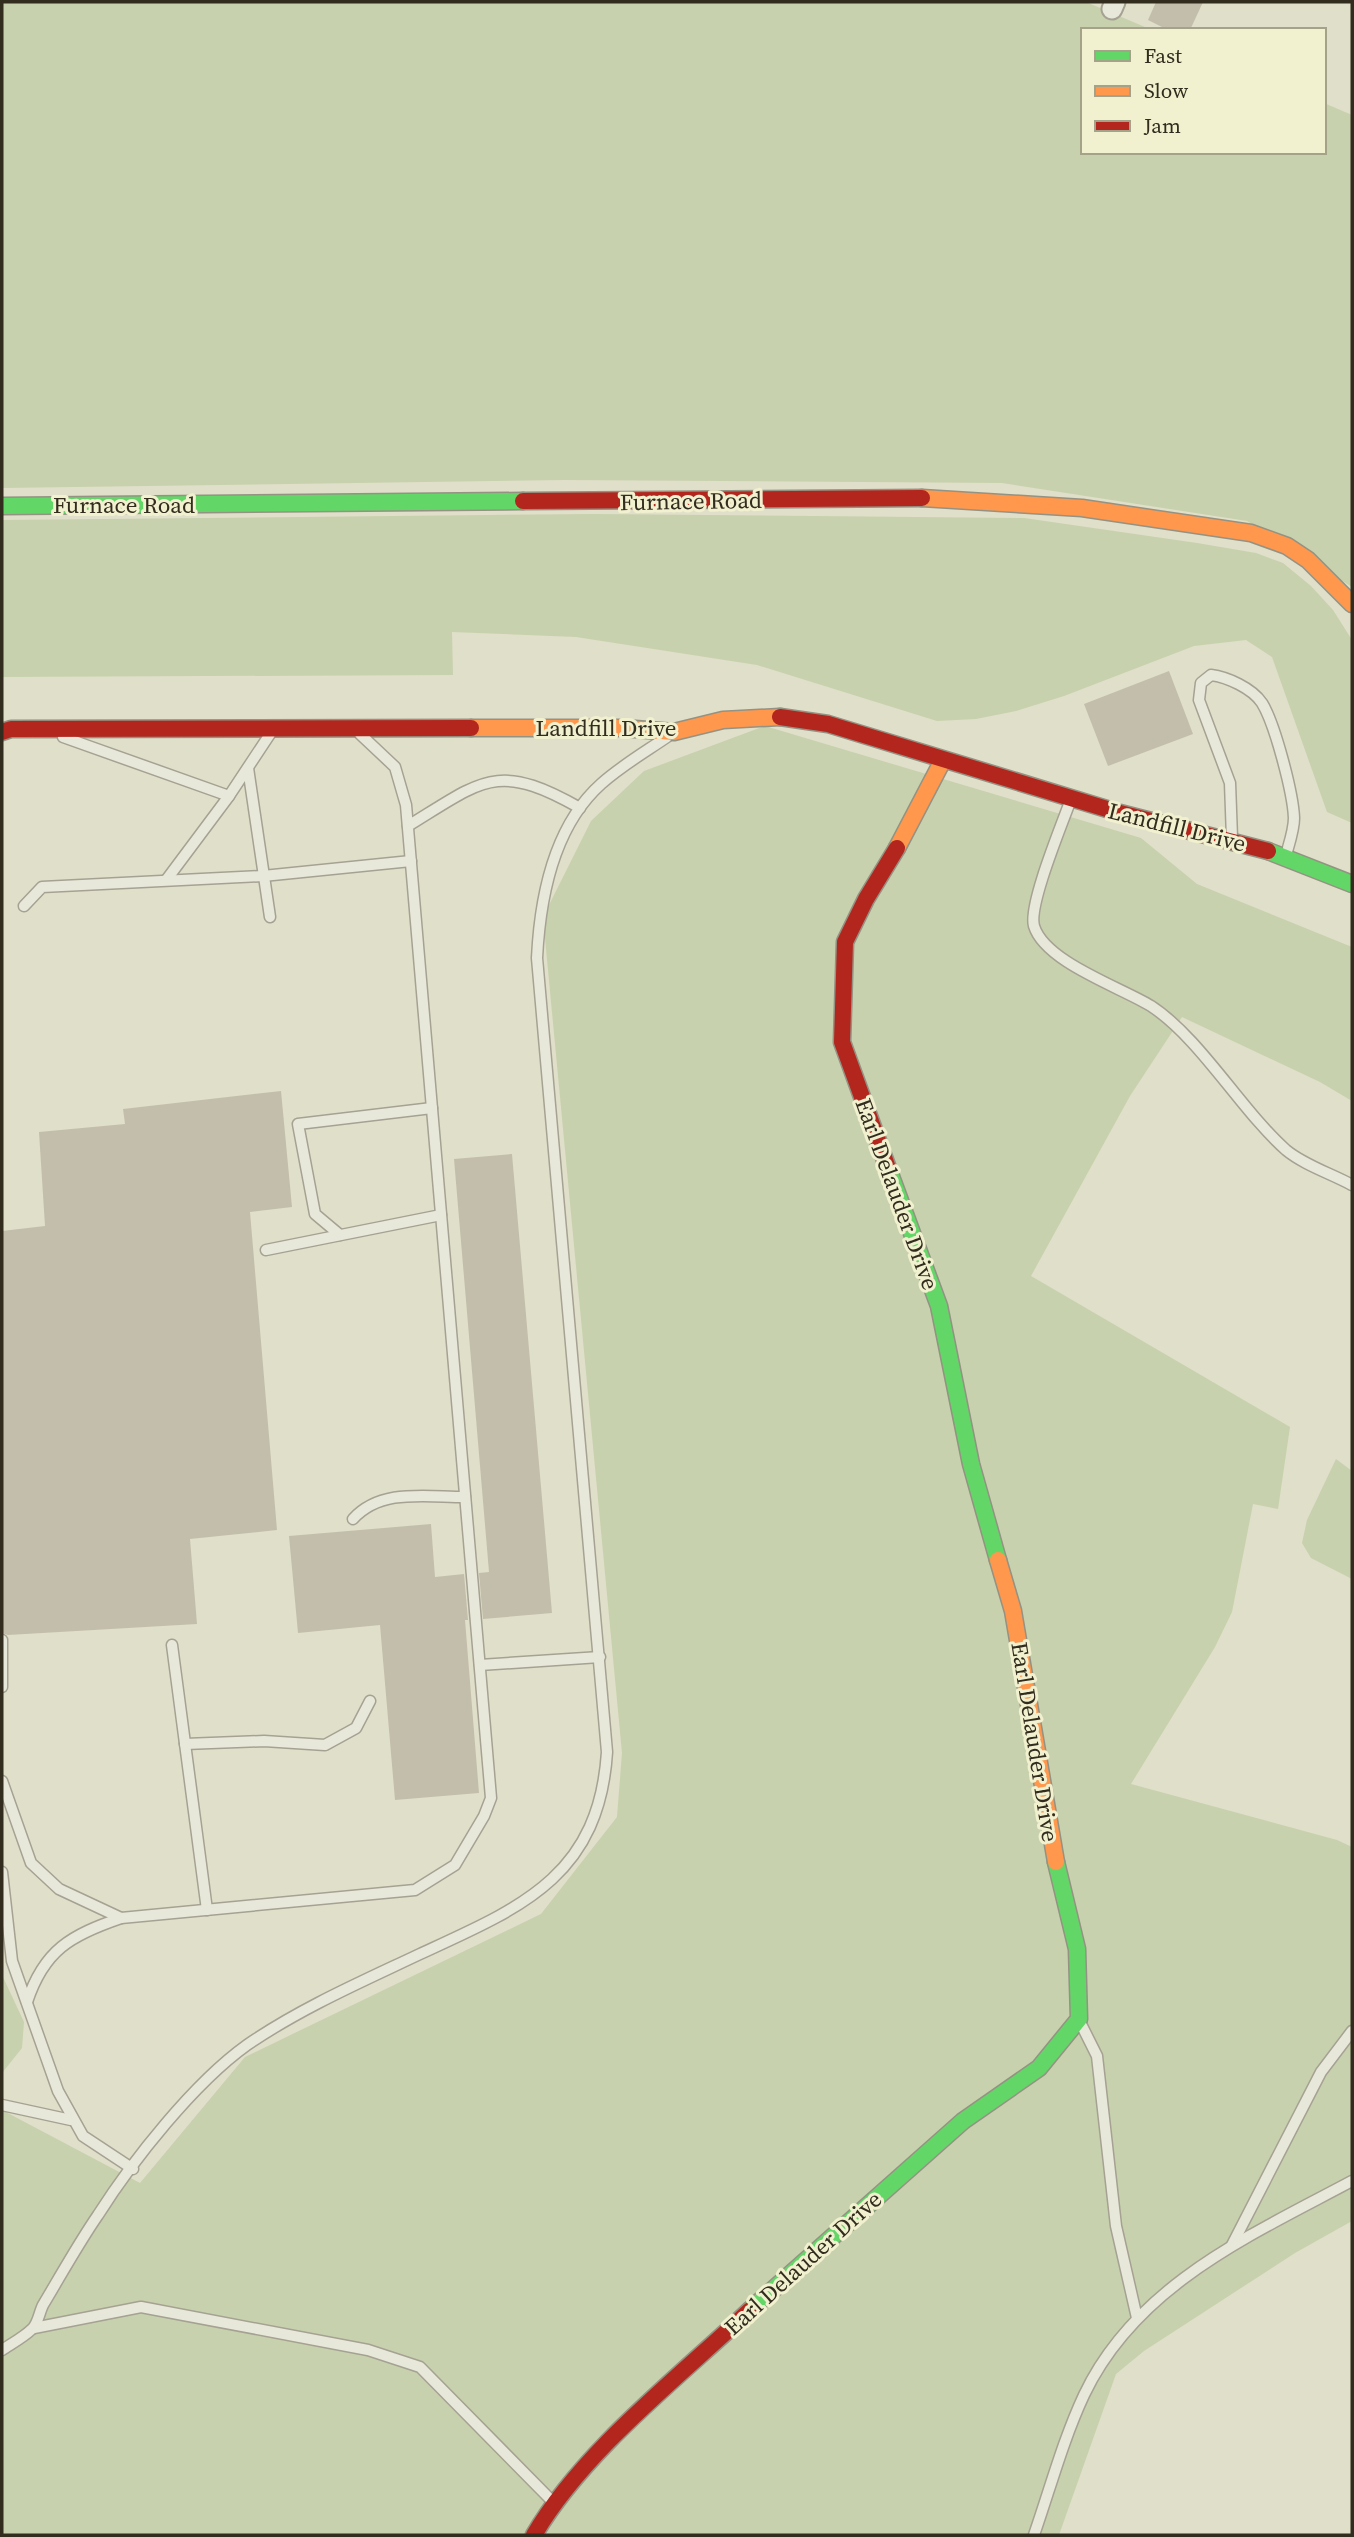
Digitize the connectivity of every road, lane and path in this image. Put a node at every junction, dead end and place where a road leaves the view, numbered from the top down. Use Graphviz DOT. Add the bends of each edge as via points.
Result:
graph roads {
  1 [pos="2,506"];
  2 [pos="1352,604"];
  3 [pos="274,727"];
  4 [pos="353,728"];
  5 [pos="43,729"];
  6 [pos="2,732"];
  7 [pos="674,732"];
  8 [pos="943,760"];
  9 [pos="248,768"];
  10 [pos="229,796"];
  11 [pos="1071,798"];
  12 [pos="580,808"];
  13 [pos="408,826"];
  14 [pos="1232,842"];
  15 [pos="1286,857"];
  16 [pos="411,861"];
  17 [pos="263,876"];
  18 [pos="167,879"];
  19 [pos="1352,884"];
  20 [pos="24,906"];
  21 [pos="270,917"];
  22 [pos="432,1108"];
  23 [pos="1352,1185"];
  24 [pos="441,1215"];
  25 [pos="340,1235"];
  26 [pos="266,1250"];
  27 [pos="465,1497"];
  28 [pos="353,1519"];
  29 [pos="2,1640"];
  30 [pos="172,1645"];
  31 [pos="600,1657"];
  32 [pos="480,1665"];
  33 [pos="2,1687"];
  34 [pos="370,1701"];
  35 [pos="185,1744"];
  36 [pos="2,1782"];
  37 [pos="2,1872"];
  38 [pos="207,1910"];
  39 [pos="121,1918"];
  40 [pos="26,2003"];
  41 [pos="1079,2019"];
  42 [pos="1352,2031"];
  43 [pos="2,2105"];
  44 [pos="71,2120"];
  45 [pos="132,2169"];
  46 [pos="1352,2181"];
  47 [pos="1232,2245"];
  48 [pos="1138,2318"];
  49 [pos="34,2328"];
  50 [pos="2,2350"];
  51 [pos="555,2504"];
  52 [pos="534,2535"];
  53 [pos="1034,2535"];
  1 -- 2 [label="street, Furnace Road" via="1001,500 1115,511 1255,534 1315,565"];
  3 -- 4 [label="street, Landfill Drive"];
  3 -- 5 [label="street, Landfill Drive"];
  3 -- 9 [label="lane"];
  4 -- 7 [label="street, Landfill Drive"];
  4 -- 13 [label="lane" via="395,767"];
  5 -- 6 [label="street, Landfill Drive"];
  5 -- 10 [label="lane"];
  7 -- 8 [label="street, Landfill Drive" via="723,720 794,717"];
  7 -- 12 [label="lane" via="608,779"];
  8 -- 11 [label="street, Landfill Drive"];
  8 -- 41 [label="street, Earl Delauder Drive" via="845,942 842,1042 939,1306 971,1464 1013,1611 1061,1892 1077,1950"];
  9 -- 10 [label="lane"];
  9 -- 17 [label="lane"];
  10 -- 18 [label="lane"];
  11 -- 14 [label="street, Landfill Drive"];
  11 -- 23 [label="lane" via="1040,886 1033,924 1043,943 1152,1007 1287,1151"];
  12 -- 13 [label="lane" via="527,782 495,781 466,790"];
  12 -- 31 [label="lane" via="542,897 537,958"];
  13 -- 16 [label="lane"];
  14 -- 15 [label="street, Landfill Drive"];
  14 -- 15 [label="lane" via="1230,783 1199,700 1202,683 1211,675 1233,682 1261,702 1284,765 1294,819"];
  15 -- 19 [label="street, Landfill Drive"];
  16 -- 17 [label="lane"];
  16 -- 22 [label="lane"];
  17 -- 18 [label="lane"];
  17 -- 21 [label="lane"];
  18 -- 20 [label="lane" via="42,887"];
  22 -- 24 [label="lane"];
  22 -- 25 [label="lane" via="298,1125 315,1214"];
  24 -- 25 [label="lane"];
  24 -- 27 [label="lane"];
  25 -- 26 [label="lane"];
  27 -- 28 [label="lane" via="382,1498 365,1505"];
  27 -- 32 [label="lane"];
  29 -- 33 [label="lane"];
  30 -- 35 [label="lane"];
  31 -- 32 [label="lane"];
  31 -- 45 [label="lane" via="607,1752 601,1795 591,1825 564,1868 518,1908 343,1990 244,2047 206,2081"];
  32 -- 38 [label="lane" via="491,1798 455,1865 415,1890"];
  34 -- 35 [label="lane" via="355,1728 325,1745 264,1741"];
  35 -- 38 [label="lane"];
  36 -- 39 [label="lane" via="31,1864 59,1889"];
  37 -- 40 [label="lane" via="12,1961"];
  38 -- 39 [label="lane"];
  39 -- 40 [label="lane" via="83,1931 52,1955 36,1975"];
  40 -- 44 [label="lane"];
  41 -- 48 [label="lane" via="1097,2056 1116,2226"];
  41 -- 51 [label="street, Earl Delauder Drive" via="1039,2068 963,2121 769,2292 597,2454"];
  42 -- 47 [label="lane" via="1321,2072"];
  43 -- 44 [label="lane"];
  44 -- 45 [label="lane" via="83,2136"];
  45 -- 49 [label="lane" via="99,2213 40,2310"];
  46 -- 47 [label="lane"];
  47 -- 48 [label="lane"];
  48 -- 53 [label="lane" via="1118,2339 1085,2394"];
  49 -- 50 [label="lane"];
  49 -- 51 [label="lane" via="141,2307 355,2347 420,2367"];
  51 -- 52 [label="street, Earl Delauder Drive"];
}
